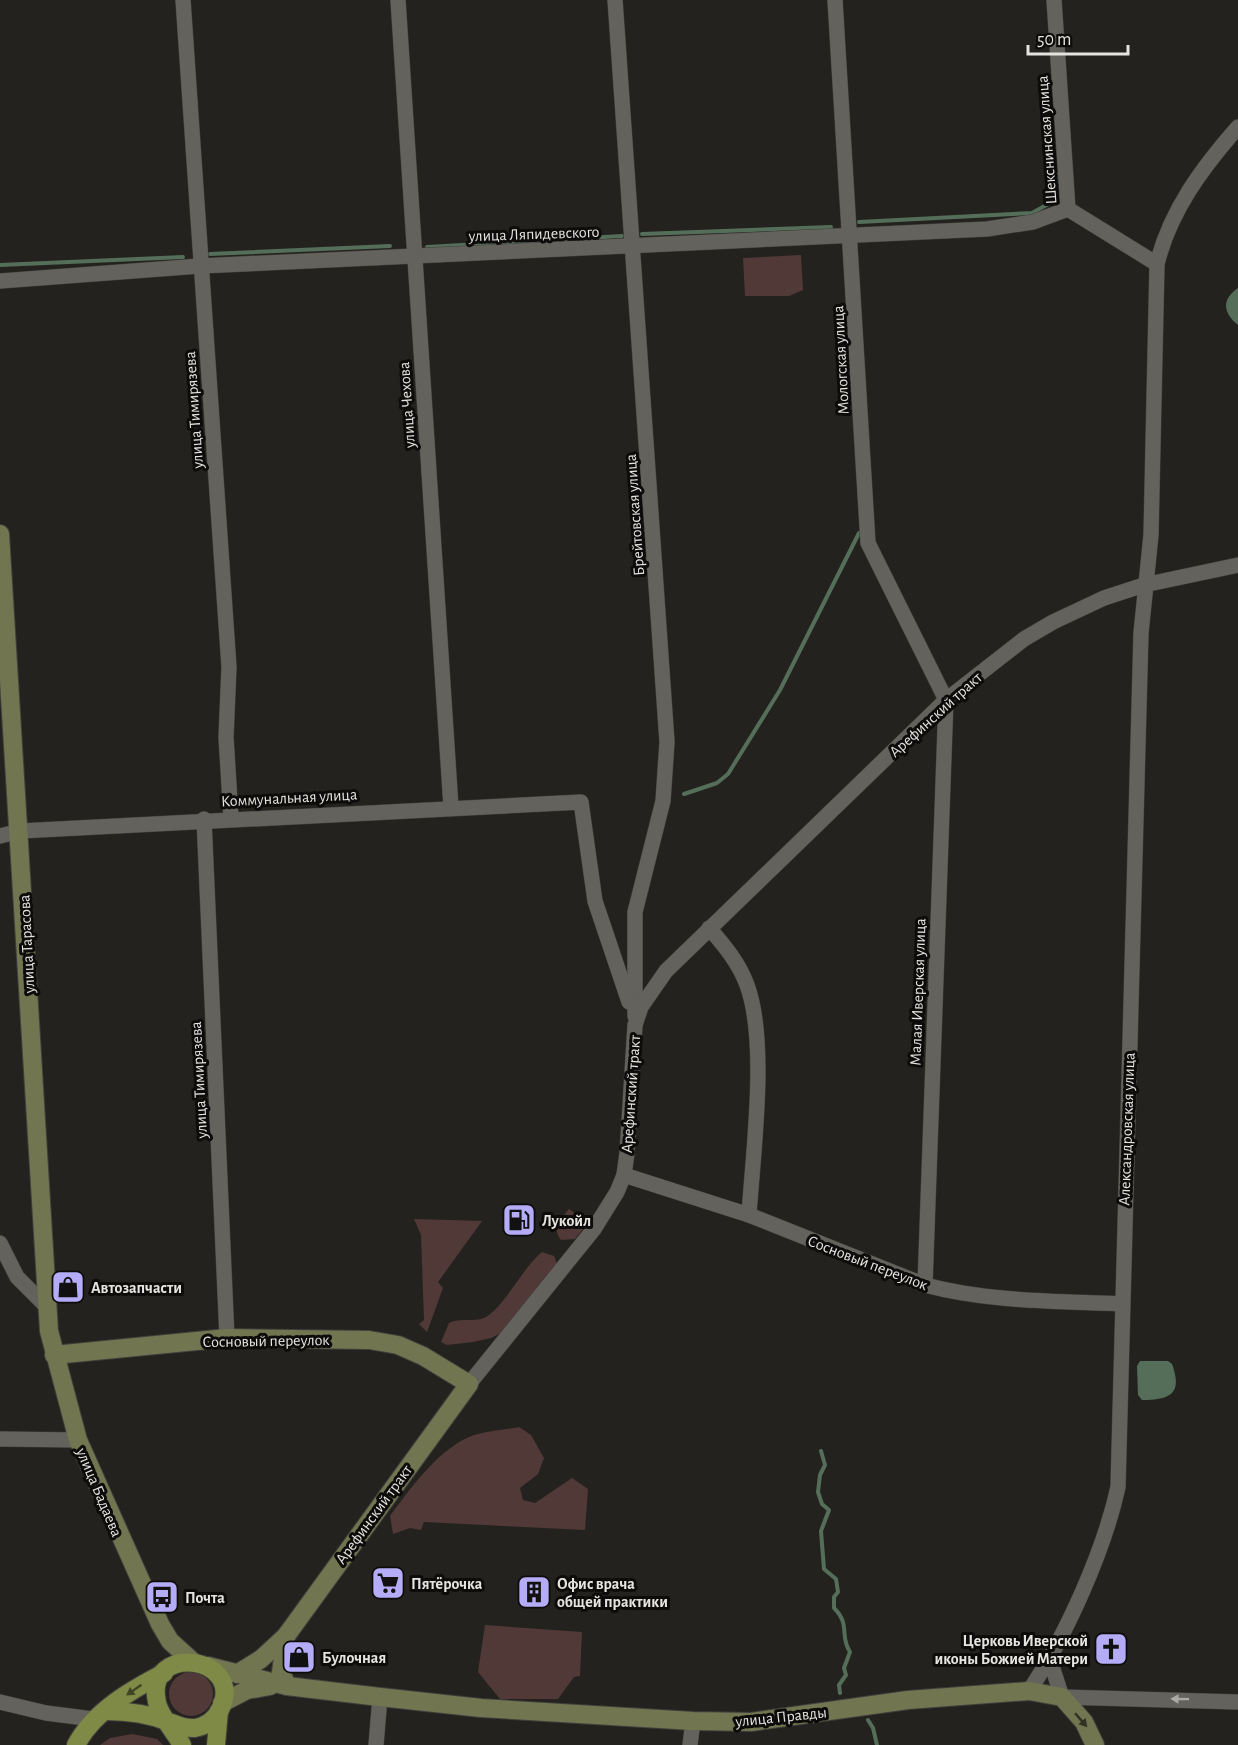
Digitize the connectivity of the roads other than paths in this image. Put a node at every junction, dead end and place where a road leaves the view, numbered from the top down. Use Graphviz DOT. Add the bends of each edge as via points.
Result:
graph roads {
  1 [pos="183,0"];
  2 [pos="398,0"];
  3 [pos="615,0"];
  4 [pos="835,0"];
  5 [pos="1054,0"];
  6 [pos="1238,127"];
  7 [pos="1068,209"];
  8 [pos="851,236"];
  9 [pos="632,247"];
  10 [pos="414,257"];
  11 [pos="1157,264"];
  12 [pos="200,266"];
  13 [pos="0,281"];
  14 [pos="0,534"];
  15 [pos="1238,565"];
  16 [pos="1144,585"];
  17 [pos="946,700"];
  18 [pos="452,807"];
  19 [pos="231,818"];
  20 [pos="204,819"];
  21 [pos="20,831"];
  22 [pos="0,836"];
  23 [pos="709,928"];
  24 [pos="635,1025"];
  25 [pos="624,1175"];
  26 [pos="749,1215"];
  27 [pos="0,1243"];
  28 [pos="4,1261"];
  29 [pos="925,1286"];
  30 [pos="1121,1304"];
  31 [pos="46,1306"];
  32 [pos="227,1338"];
  33 [pos="54,1354"];
  34 [pos="469,1384"];
  35 [pos="0,1438"];
  36 [pos="78,1440"];
  37 [pos="160,1624"];
  38 [pos="286,1636"];
  39 [pos="1050,1660"];
  40 [pos="200,1664"];
  41 [pos="167,1670"];
  42 [pos="237,1674"];
  43 [pos="287,1686"];
  44 [pos="1029,1691"];
  45 [pos="1062,1697"];
  46 [pos="380,1698"];
  47 [pos="0,1702"];
  48 [pos="1238,1702"];
  49 [pos="221,1707"];
  50 [pos="100,1715"];
  51 [pos="693,1721"];
  52 [pos="169,1722"];
  53 [pos="76,1745"];
  54 [pos="182,1745"];
  55 [pos="216,1745"];
  56 [pos="376,1745"];
  57 [pos="690,1745"];
  58 [pos="1095,1745"];
  1 -- 12 [label="street, улица Тимирязева"];
  2 -- 10 [label="street, улица Чехова"];
  3 -- 9 [label="street, Брейтовская улица"];
  4 -- 8 [label="street, Мологская улица"];
  5 -- 7 [label="street, Шекснинская улица"];
  6 -- 11 [label="street" via="1180,203 1163,238"];
  7 -- 8 [label="street, улица Ляпидевского" via="1033,222 987,229"];
  7 -- 11 [label="street, Шекснинская улица"];
  8 -- 9 [label="street, улица Ляпидевского"];
  8 -- 17 [label="street, Мологская улица" via="868,543"];
  9 -- 10 [label="street, улица Ляпидевского"];
  9 -- 24 [label="street, Брейтовская улица" via="667,742 663,801 635,912"];
  10 -- 12 [label="street, улица Ляпидевского"];
  10 -- 18 [label="street, улица Чехова"];
  11 -- 16 [label="street" via="1151,535"];
  12 -- 13 [label="street, улица Ляпидевского"];
  12 -- 19 [label="street, улица Тимирязева" via="230,667 226,736"];
  14 -- 21 [label="street, улица Тарасова"];
  15 -- 16 [label="street, Арефинский тракт"];
  16 -- 17 [label="street, Арефинский тракт" via="1104,598 1053,622 1024,639"];
  16 -- 30 [label="street, Александровская улица"];
  17 -- 23 [label="street, Арефинский тракт"];
  17 -- 29 [label="street, Малая Иверская улица"];
  18 -- 19 [label="street, Коммунальная улица"];
  18 -- 24 [label="street, Коммунальная улица" via="581,802 596,901"];
  19 -- 20 [label="street, Коммунальная улица"];
  20 -- 21 [label="street, Коммунальная улица"];
  20 -- 32 [label="street, улица Тимирязева"];
  21 -- 22 [label="street, Коммунальная улица"];
  21 -- 31 [label="street, улица Тарасова"];
  23 -- 24 [label="street, Арефинский тракт" via="666,971 641,1007"];
  23 -- 26 [label="street" via="740,968 748,987 758,1050"];
  24 -- 25 [label="street, Арефинский тракт"];
  25 -- 26 [label="street, Сосновый переулок"];
  25 -- 34 [label="street, Арефинский тракт" via="594,1229"];
  26 -- 29 [label="street, Сосновый переулок"];
  27 -- 28 [label="street"];
  28 -- 31 [label="street"];
  29 -- 30 [label="street, Сосновый переулок" via="1019,1300"];
  30 -- 39 [label="street, Александровская улица" via="1118,1487 1106,1534"];
  31 -- 33 [label="street, улица Тарасова"];
  32 -- 33 [label="street, Сосновый переулок"];
  32 -- 34 [label="street, Сосновый переулок" via="369,1340 406,1349"];
  33 -- 36 [label="street, улица Бадаева"];
  34 -- 38 [label="street, Арефинский тракт"];
  35 -- 36 [label="street"];
  36 -- 37 [label="street, улица Бадаева"];
  37 -- 40 [label="street, улица Бадаева" via="170,1641"];
  37 -- 41 [label="street, улица Бадаева" via="167,1642"];
  38 -- 42 [label="street, Арефинский тракт"];
  38 -- 43 [label="street" via="281,1672"];
  39 -- 44 [label="street, Александровская улица"];
  39 -- 45 [label="street"];
  40 -- 41 [label="main road"];
  40 -- 42 [label="street, улица Правды"];
  40 -- 49 [label="main road" via="222,1686"];
  41 -- 50 [label="main road, one-way"];
  41 -- 52 [label="main road" via="156,1695 159,1710"];
  42 -- 43 [label="street, улица Правды"];
  43 -- 46 [label="street, улица Правды"];
  43 -- 49 [label="street, улица Правды" via="247,1690"];
  44 -- 45 [label="street, улица Правды"];
  44 -- 51 [label="street, улица Правды" via="908,1700 752,1722"];
  48 -- 45 [label="street, улица Правды, one-way"];
  45 -- 58 [label="street, one-way" via="1084,1722"];
  46 -- 51 [label="street, улица Правды"];
  46 -- 56 [label="street"];
  47 -- 50 [label="street" via="46,1713"];
  49 -- 52 [label="main road" via="200,1727 184,1728"];
  49 -- 55 [label="main road"];
  50 -- 52 [label="main road" via="125,1711"];
  50 -- 53 [label="main road"];
  51 -- 57 [label="street"];
  52 -- 54 [label="main road"];
}
